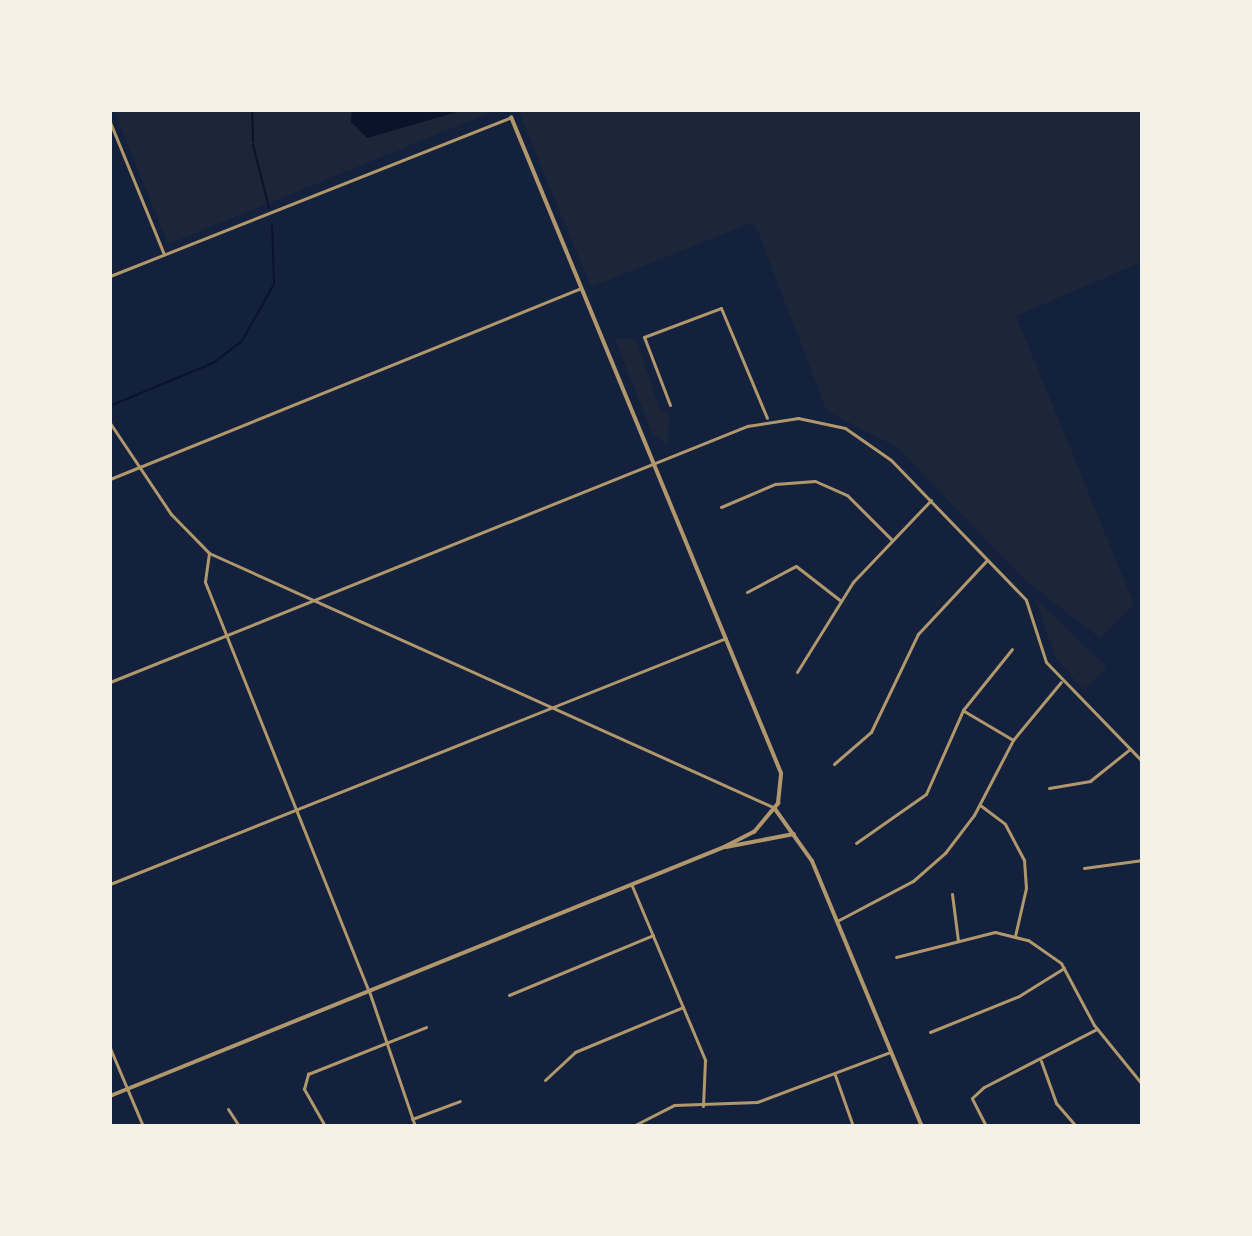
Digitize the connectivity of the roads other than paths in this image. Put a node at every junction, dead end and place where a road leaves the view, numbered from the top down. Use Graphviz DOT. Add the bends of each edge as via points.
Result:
graph roads {
  1 [pos="511,117"];
  2 [pos="110,122"];
  3 [pos="164,254"];
  4 [pos="110,276"];
  5 [pos="581,288"];
  6 [pos="670,405"];
  7 [pos="768,420"];
  8 [pos="110,423"];
  9 [pos="654,463"];
  10 [pos="139,467"];
  11 [pos="110,479"];
  12 [pos="931,500"];
  13 [pos="721,507"];
  14 [pos="891,539"];
  15 [pos="209,553"];
  16 [pos="988,559"];
  17 [pos="747,592"];
  18 [pos="313,601"];
  19 [pos="841,601"];
  20 [pos="225,636"];
  21 [pos="726,638"];
  22 [pos="1012,649"];
  23 [pos="797,672"];
  24 [pos="1062,681"];
  25 [pos="110,682"];
  26 [pos="552,705"];
  27 [pos="963,710"];
  28 [pos="1013,740"];
  29 [pos="1130,749"];
  30 [pos="1142,761"];
  31 [pos="834,764"];
  32 [pos="1049,788"];
  33 [pos="980,805"];
  34 [pos="295,808"];
  35 [pos="775,809"];
  36 [pos="797,834"];
  37 [pos="856,843"];
  38 [pos="724,847"];
  39 [pos="1142,860"];
  40 [pos="1084,868"];
  41 [pos="631,883"];
  42 [pos="110,884"];
  43 [pos="952,894"];
  44 [pos="837,921"];
  45 [pos="653,935"];
  46 [pos="1015,936"];
  47 [pos="958,941"];
  48 [pos="896,957"];
  49 [pos="1064,968"];
  50 [pos="369,991"];
  51 [pos="509,995"];
  52 [pos="683,1007"];
  53 [pos="426,1027"];
  54 [pos="1097,1029"];
  55 [pos="930,1032"];
  56 [pos="387,1043"];
  57 [pos="110,1048"];
  58 [pos="891,1051"];
  59 [pos="1041,1061"];
  60 [pos="835,1075"];
  61 [pos="545,1080"];
  62 [pos="1142,1084"];
  63 [pos="127,1088"];
  64 [pos="110,1096"];
  65 [pos="460,1101"];
  66 [pos="703,1106"];
  67 [pos="228,1109"];
  68 [pos="412,1119"];
  69 [pos="143,1126"];
  70 [pos="239,1126"];
  71 [pos="325,1126"];
  72 [pos="415,1126"];
  73 [pos="633,1126"];
  74 [pos="853,1126"];
  75 [pos="922,1126"];
  76 [pos="986,1126"];
  77 [pos="1076,1126"];
  1 -- 3 [label="street"];
  1 -- 5 [label="street"];
  2 -- 3 [label="street"];
  3 -- 4 [label="street"];
  5 -- 9 [label="street"];
  5 -- 10 [label="street"];
  6 -- 7 [label="street" via="644,337 721,308"];
  7 -- 9 [label="street"];
  7 -- 12 [label="street" via="821,421 858,434"];
  8 -- 10 [label="street"];
  9 -- 18 [label="street"];
  9 -- 21 [label="street"];
  10 -- 11 [label="street"];
  10 -- 15 [label="street"];
  12 -- 14 [label="street"];
  12 -- 16 [label="street"];
  13 -- 14 [label="street" via="775,484 815,481 847,495"];
  14 -- 19 [label="street"];
  15 -- 18 [label="street"];
  15 -- 20 [label="street" via="205,582"];
  16 -- 24 [label="street" via="1026,600 1041,651"];
  16 -- 31 [label="street" via="918,634 871,732"];
  17 -- 19 [label="street" via="796,566"];
  18 -- 20 [label="street"];
  18 -- 26 [label="street"];
  19 -- 23 [label="street"];
  20 -- 25 [label="street"];
  20 -- 34 [label="street"];
  21 -- 26 [label="street"];
  21 -- 35 [label="street" via="781,773"];
  22 -- 27 [label="street"];
  24 -- 28 [label="street"];
  24 -- 29 [label="street"];
  26 -- 34 [label="street"];
  26 -- 35 [label="street"];
  27 -- 28 [label="street"];
  27 -- 37 [label="street" via="926,794"];
  28 -- 33 [label="street"];
  29 -- 30 [label="street"];
  29 -- 32 [label="street" via="1090,781"];
  33 -- 44 [label="street" via="913,881"];
  33 -- 46 [label="street" via="1005,824 1024,860 1026,888"];
  34 -- 42 [label="street"];
  34 -- 50 [label="street"];
  35 -- 36 [label="street"];
  35 -- 38 [label="street" via="754,832"];
  36 -- 38 [label="street"];
  36 -- 44 [label="street"];
  38 -- 41 [label="street"];
  39 -- 40 [label="street"];
  41 -- 45 [label="street"];
  41 -- 50 [label="street"];
  43 -- 47 [label="street"];
  44 -- 58 [label="street"];
  45 -- 51 [label="street"];
  45 -- 52 [label="street"];
  46 -- 47 [label="street" via="995,932"];
  46 -- 49 [label="street"];
  47 -- 48 [label="street"];
  49 -- 54 [label="street"];
  49 -- 55 [label="street" via="1019,996"];
  50 -- 56 [label="street"];
  50 -- 63 [label="street"];
  52 -- 61 [label="street" via="575,1052"];
  52 -- 66 [label="street" via="705,1060"];
  53 -- 56 [label="street"];
  54 -- 59 [label="street"];
  54 -- 62 [label="street"];
  56 -- 68 [label="street"];
  56 -- 71 [label="street" via="304,1078"];
  57 -- 63 [label="street"];
  58 -- 60 [label="street"];
  58 -- 75 [label="street"];
  59 -- 76 [label="street" via="1002,1075 972,1098"];
  59 -- 77 [label="street" via="1056,1103"];
  60 -- 66 [label="street" via="757,1102"];
  60 -- 74 [label="street"];
  63 -- 64 [label="street"];
  63 -- 69 [label="street"];
  65 -- 68 [label="street"];
  66 -- 73 [label="street" via="674,1105"];
  67 -- 70 [label="street"];
  68 -- 72 [label="street"];
}
